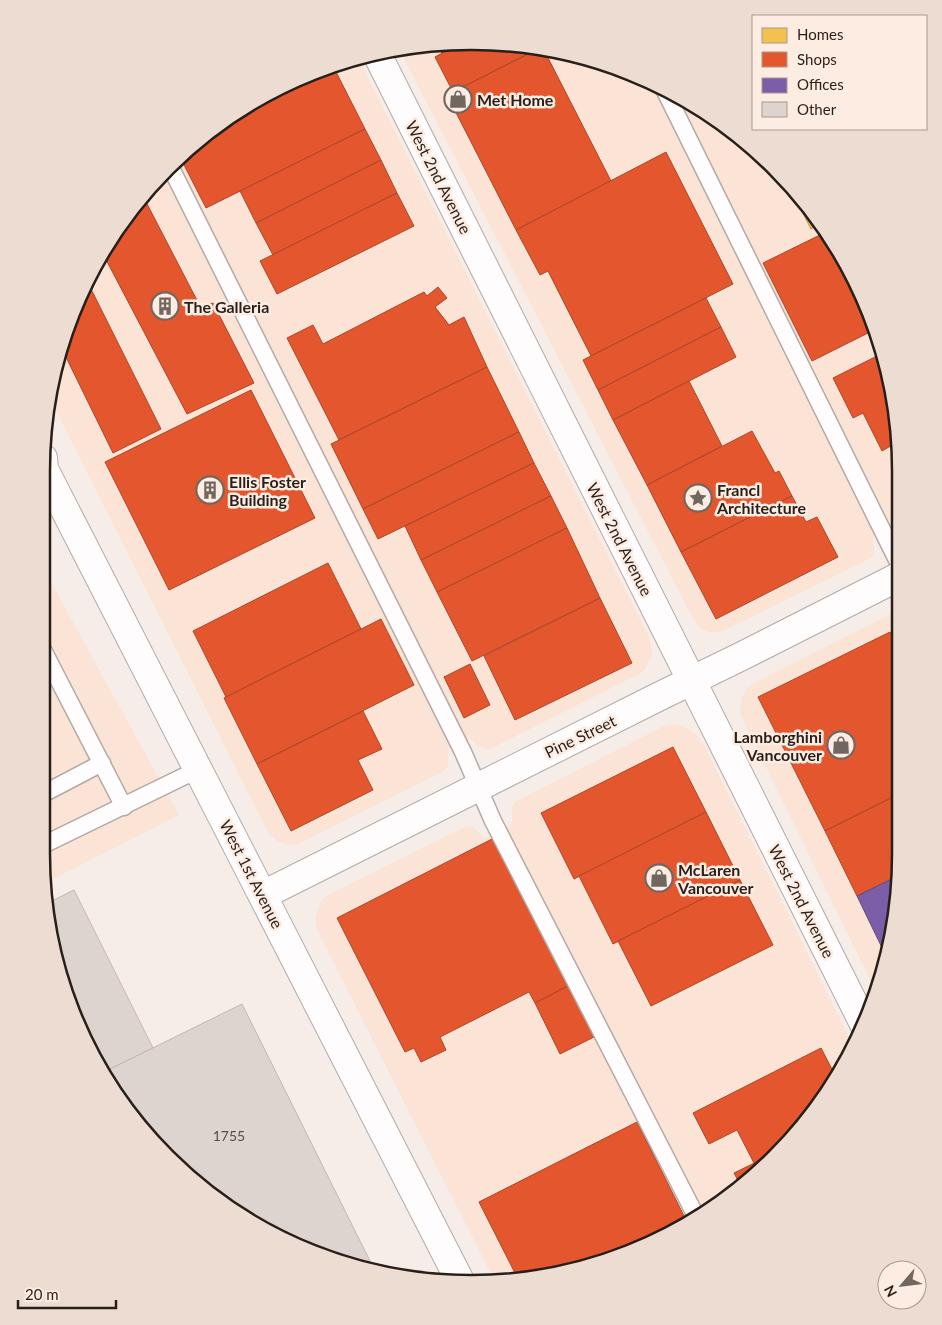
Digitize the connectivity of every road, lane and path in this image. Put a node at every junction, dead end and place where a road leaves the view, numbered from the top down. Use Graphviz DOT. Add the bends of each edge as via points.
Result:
graph roads {
  1 [pos="380,60"];
  2 [pos="669,99"];
  3 [pos="173,173"];
  4 [pos="50,479"];
  5 [pos="892,550"];
  6 [pos="892,580"];
  7 [pos="50,663"];
  8 [pos="692,681"];
  9 [pos="102,763"];
  10 [pos="198,770"];
  11 [pos="478,786"];
  12 [pos="50,790"];
  13 [pos="124,806"];
  14 [pos="50,842"];
  15 [pos="262,895"];
  16 [pos="860,1016"];
  17 [pos="694,1211"];
  18 [pos="457,1274"];
  1 -- 8 [label="street, West 2nd Avenue"];
  2 -- 5 [label="lane"];
  3 -- 11 [label="lane"];
  4 -- 10 [label="street, West 1st Avenue"];
  6 -- 8 [label="street, Pine Street"];
  7 -- 9 [label="lane"];
  8 -- 11 [label="street, Pine Street"];
  8 -- 16 [label="street, West 2nd Avenue"];
  9 -- 12 [label="lane"];
  9 -- 13 [label="lane"];
  10 -- 13 [label="lane"];
  10 -- 15 [label="street, West 1st Avenue"];
  11 -- 15 [label="street, Pine Street"];
  11 -- 17 [label="lane"];
  13 -- 14 [label="lane"];
  15 -- 18 [label="street, West 1st Avenue"];
}
